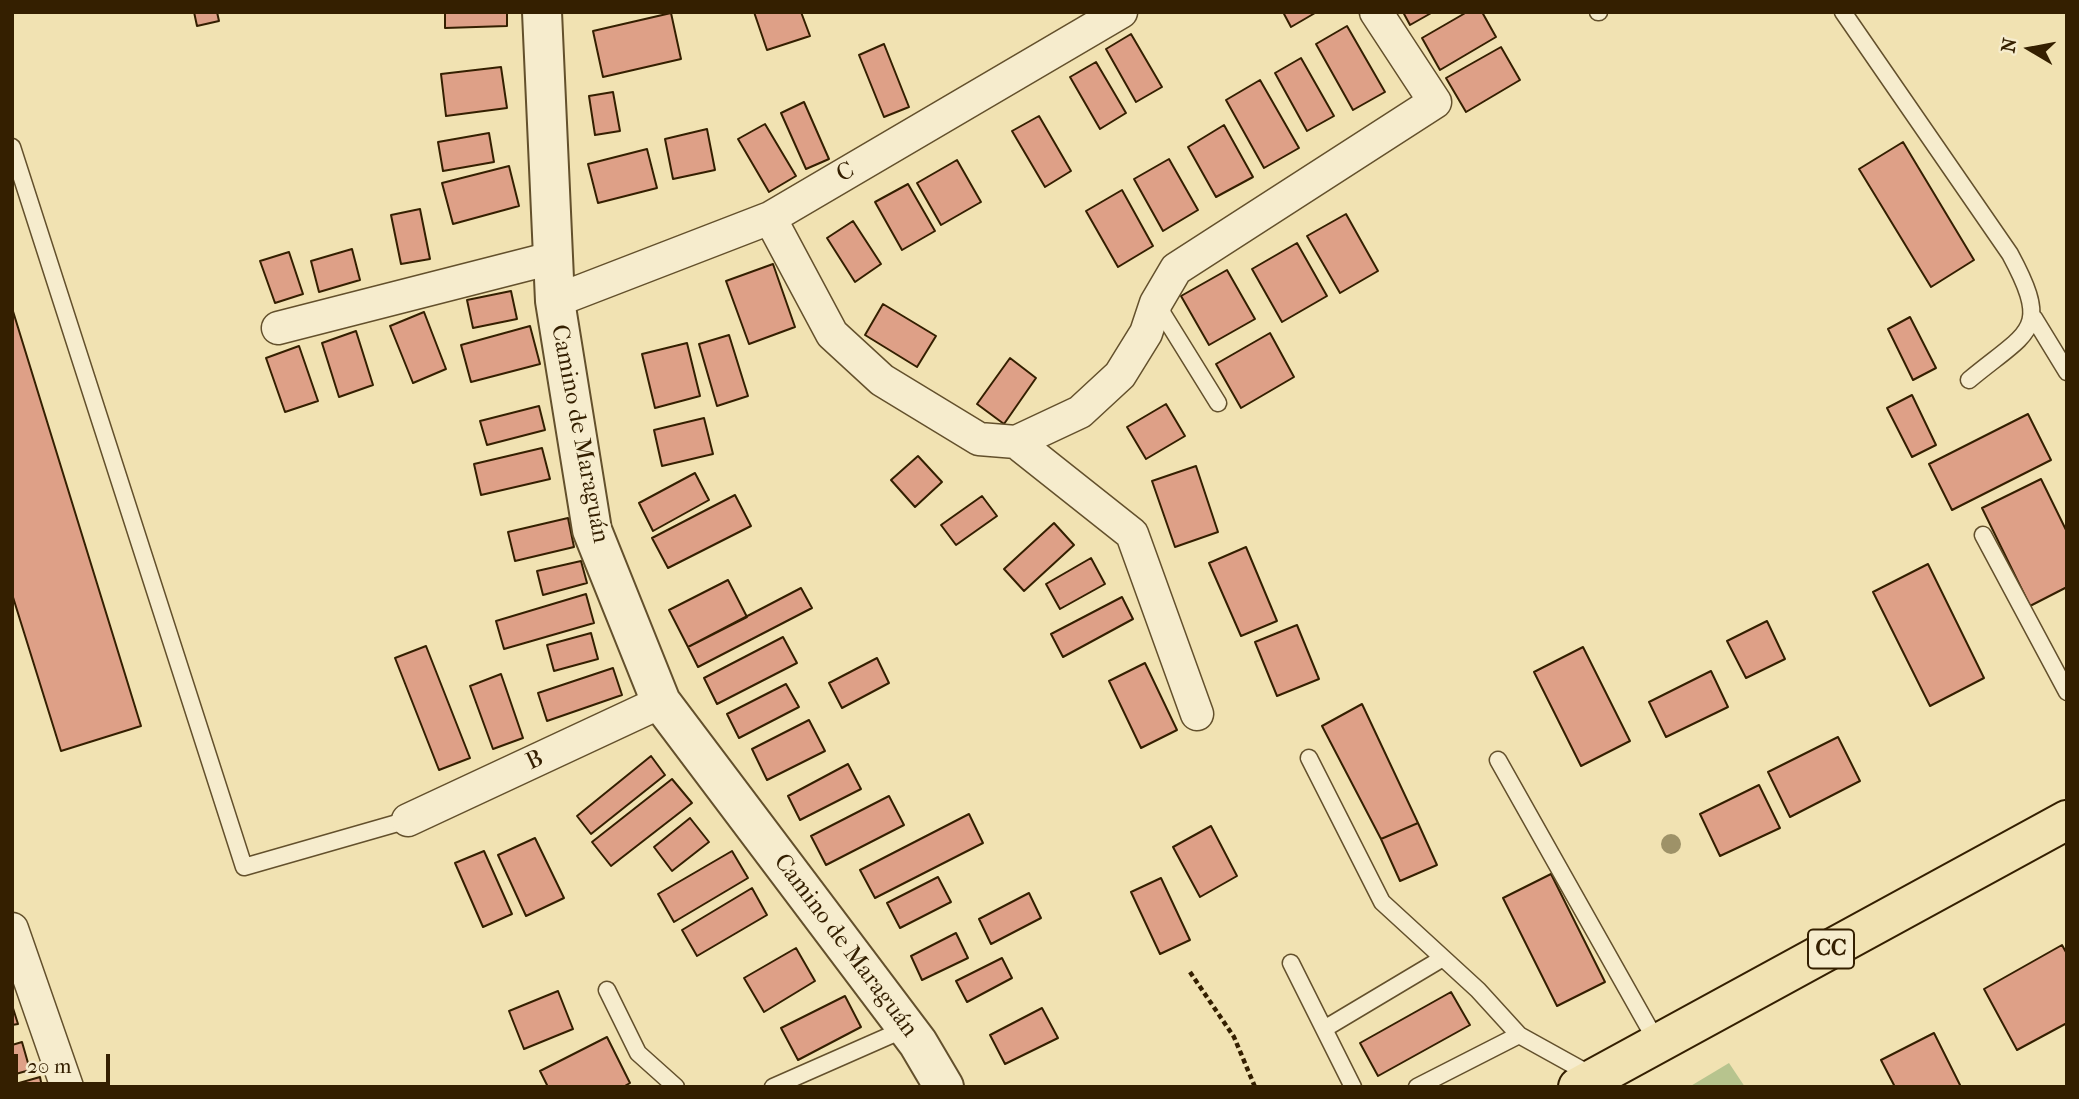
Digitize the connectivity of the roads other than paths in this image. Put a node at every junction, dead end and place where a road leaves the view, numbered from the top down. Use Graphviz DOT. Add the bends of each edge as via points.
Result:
graph roads {
  1 [pos="542,12"];
  2 [pos="1121,12"];
  3 [pos="1376,12"];
  4 [pos="1843,12"];
  5 [pos="12,147"];
  6 [pos="770,218"];
  7 [pos="552,258"];
  8 [pos="555,301"];
  9 [pos="1156,303"];
  10 [pos="2034,318"];
  11 [pos="278,328"];
  12 [pos="2067,372"];
  13 [pos="1969,380"];
  14 [pos="1218,403"];
  15 [pos="1016,442"];
  16 [pos="1983,535"];
  17 [pos="2067,692"];
  18 [pos="661,702"];
  19 [pos="1197,714"];
  20 [pos="1309,758"];
  21 [pos="1498,760"];
  22 [pos="408,820"];
  23 [pos="2067,820"];
  24 [pos="12,929"];
  25 [pos="1443,958"];
  26 [pos="1291,963"];
  27 [pos="607,990"];
  28 [pos="907,1028"];
  29 [pos="1324,1029"];
  30 [pos="1519,1035"];
  31 [pos="1658,1044"];
  32 [pos="1445,1081"];
  33 [pos="1586,1082"];
  34 [pos="67,1087"];
  35 [pos="676,1087"];
  36 [pos="773,1087"];
  37 [pos="944,1087"];
  38 [pos="1353,1087"];
  39 [pos="1417,1087"];
  1 -- 7 [label="street, Camino de Maraguán"];
  2 -- 6 [label="street, C"];
  3 -- 9 [label="street" via="1435,102 1176,269"];
  4 -- 10 [label="lane" via="2010,254 2030,291"];
  5 -- 22 [label="lane" via="244,867"];
  6 -- 8 [label="street, C"];
  6 -- 15 [label="street" via="832,334 882,380 979,439"];
  7 -- 8 [label="street, Camino de Maraguán"];
  7 -- 11 [label="street"];
  8 -- 18 [label="street, Camino de Maraguán" via="592,530"];
  9 -- 14 [label="lane"];
  9 -- 15 [label="street" via="1146,333 1121,375 1080,412"];
  10 -- 12 [label="lane"];
  10 -- 13 [label="lane" via="2023,336"];
  15 -- 19 [label="street" via="1132,534"];
  16 -- 17 [label="lane"];
  18 -- 22 [label="street, B"];
  18 -- 28 [label="street, Camino de Maraguán"];
  20 -- 25 [label="lane" via="1382,902"];
  21 -- 31 [label="lane"];
  23 -- 31 [label="main road, CC"];
  24 -- 34 [label="street"];
  25 -- 29 [label="lane"];
  25 -- 30 [label="lane"];
  26 -- 29 [label="lane"];
  27 -- 35 [label="lane" via="638,1053"];
  28 -- 36 [label="lane"];
  28 -- 37 [label="street, Camino de Maraguán"];
  29 -- 38 [label="lane"];
  30 -- 32 [label="lane"];
  30 -- 33 [label="lane"];
  31 -- 33 [label="main road, CC"];
  32 -- 39 [label="lane"];
}
